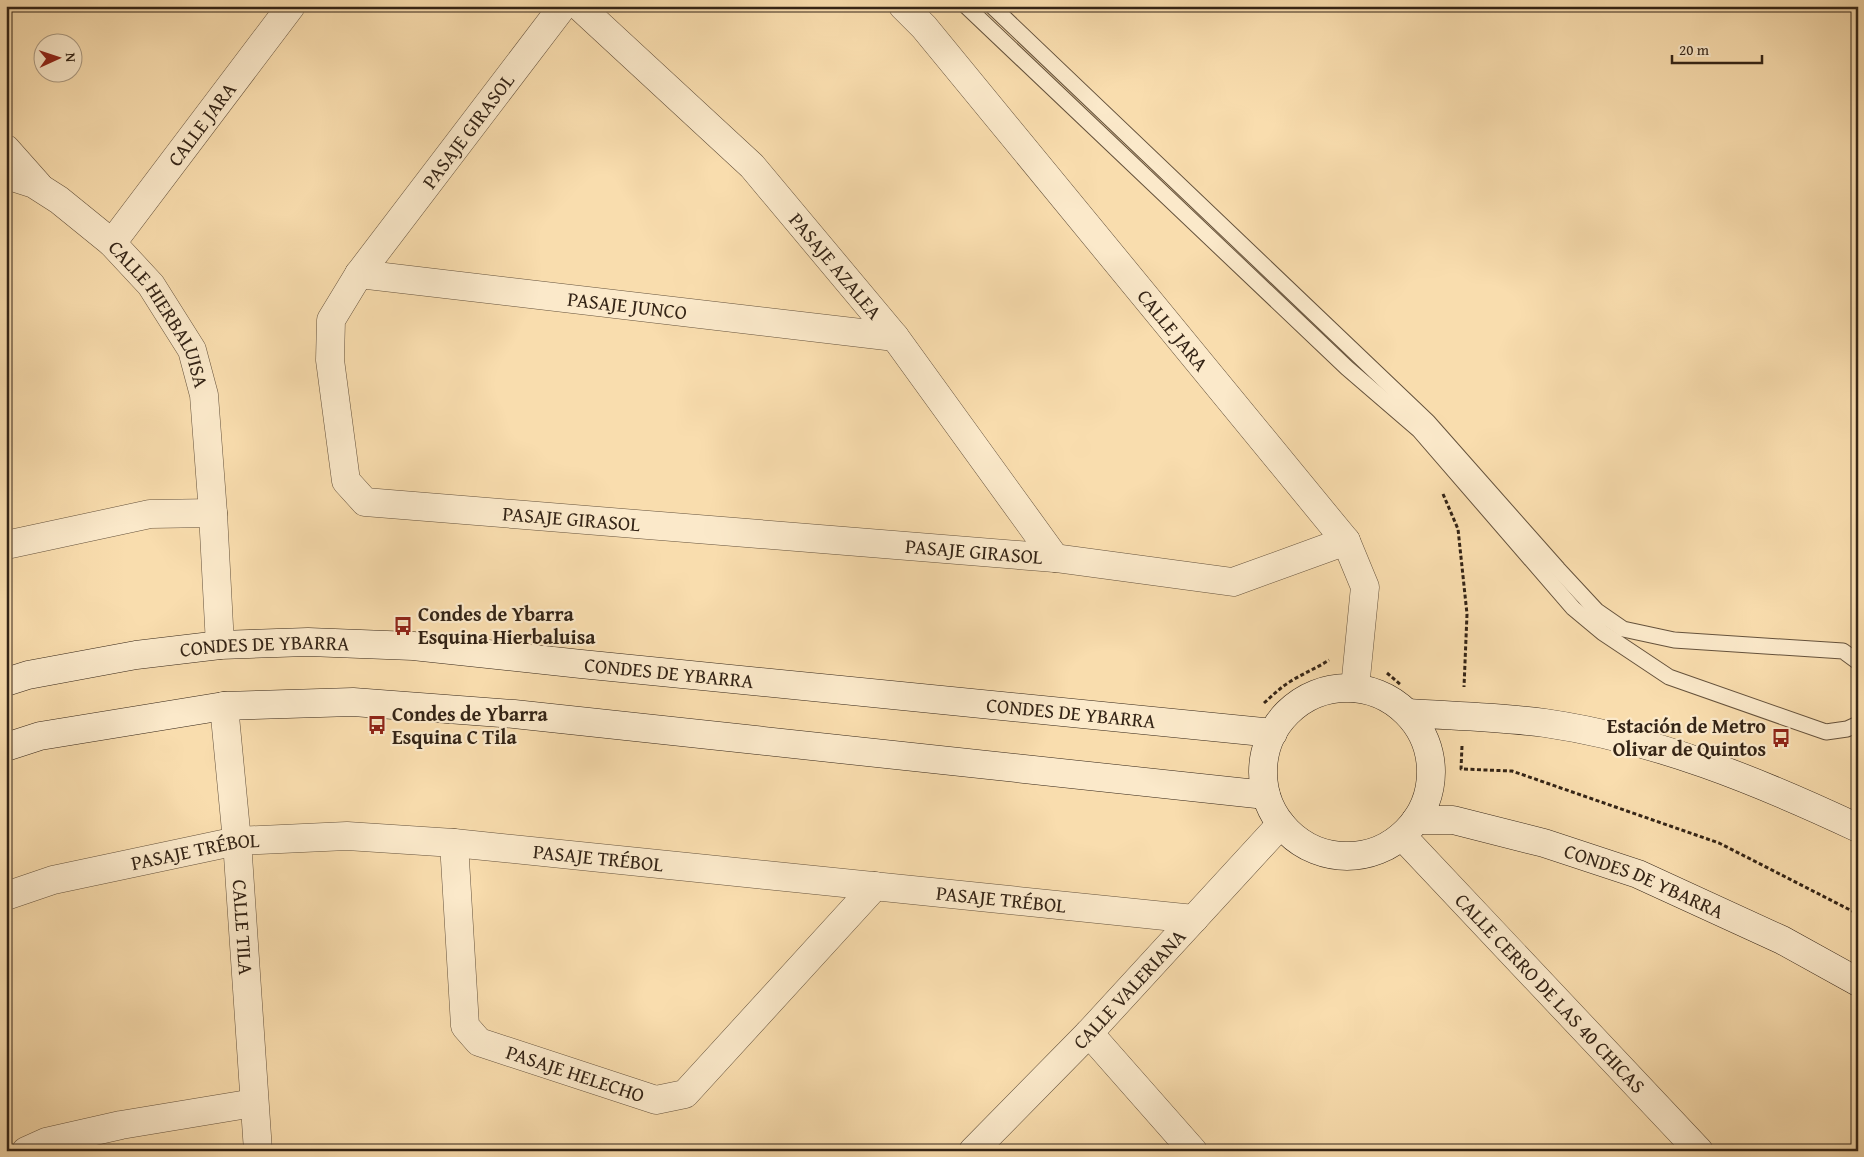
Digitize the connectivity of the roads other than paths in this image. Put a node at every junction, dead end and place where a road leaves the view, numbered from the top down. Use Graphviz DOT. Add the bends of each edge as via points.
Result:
graph roads {
  1 [pos="291,6"];
  2 [pos="563,6"];
  3 [pos="579,6"];
  4 [pos="903,6"];
  5 [pos="966,6"];
  6 [pos="992,6"];
  7 [pos="6,149"];
  8 [pos="6,175"];
  9 [pos="41,189"];
  10 [pos="112,243"];
  11 [pos="359,274"];
  12 [pos="895,337"];
  13 [pos="214,513"];
  14 [pos="1346,541"];
  15 [pos="6,545"];
  16 [pos="1055,558"];
  17 [pos="220,645"];
  18 [pos="1858,662"];
  19 [pos="6,682"];
  20 [pos="1355,688"];
  21 [pos="224,706"];
  22 [pos="1408,713"];
  23 [pos="1858,724"];
  24 [pos="1273,732"];
  25 [pos="6,747"];
  26 [pos="1266,795"];
  27 [pos="1281,824"];
  28 [pos="1409,828"];
  29 [pos="1858,828"];
  30 [pos="237,841"];
  31 [pos="454,843"];
  32 [pos="875,886"];
  33 [pos="6,896"];
  34 [pos="1194,919"];
  35 [pos="1858,982"];
  36 [pos="1089,1033"];
  37 [pos="254,1103"];
  38 [pos="26,1151"];
  39 [pos="258,1151"];
  40 [pos="973,1151"];
  41 [pos="1193,1151"];
  42 [pos="1699,1151"];
  1 -- 10 [label="street, CALLE JARA"];
  2 -- 11 [label="street, PASAJE GIRASOL"];
  3 -- 12 [label="street, PASAJE AZALEA" via="752,166"];
  4 -- 14 [label="street, CALLE JARA" via="924,27"];
  5 -- 23 [label="lane" via="1347,368 1419,430 1573,608 1596,627 1669,677 1826,732"];
  6 -- 18 [label="lane" via="1428,422 1597,611 1623,629 1674,640 1843,651"];
  7 -- 9 [label="street"];
  8 -- 9 [label="street, CALLE HIERBALUISA"];
  9 -- 10 [label="street, CALLE HIERBALUISA"];
  10 -- 13 [label="street, CALLE HIERBALUISA" via="151,286 192,350 204,395"];
  11 -- 12 [label="street, PASAJE JUNCO"];
  11 -- 16 [label="street, PASAJE GIRASOL" via="331,320 330,360 346,481 365,502"];
  12 -- 16 [label="street, PASAJE AZALEA"];
  13 -- 15 [label="street" via="150,514"];
  13 -- 17 [label="street, CALLE HIERBALUISA"];
  14 -- 16 [label="street, PASAJE GIRASOL" via="1233,582"];
  14 -- 20 [label="street, CALLE JARA" via="1365,587"];
  17 -- 19 [label="street, CONDES DE YBARRA" via="136,655"];
  17 -- 24 [label="street, CONDES DE YBARRA" via="308,642 414,646"];
  20 -- 22 [label="street" via="1377,692"];
  20 -- 24 [label="street" via="1330,689 1307,698 1287,713"];
  21 -- 25 [label="street" via="40,736"];
  21 -- 26 [label="street" via="353,702 514,714"];
  21 -- 30 [label="street, CALLE TILA"];
  22 -- 28 [label="street" via="1426,741 1431,766 1429,791"];
  22 -- 29 [label="street" via="1545,723 1610,736 1676,753 1784,794"];
  24 -- 26 [label="street" via="1263,774"];
  26 -- 27 [label="street"];
  27 -- 28 [label="street" via="1301,842 1326,853 1352,856 1379,850"];
  27 -- 34 [label="street, CALLE VALERIANA"];
  28 -- 35 [label="street, CONDES DE YBARRA" via="1453,820 1544,843 1638,874 1782,940"];
  28 -- 42 [label="street, CALLE CERRO DE LAS 40 CHICAS"];
  30 -- 31 [label="street, PASAJE TRÉBOL" via="347,836"];
  30 -- 33 [label="street, PASAJE TRÉBOL" via="53,880"];
  30 -- 37 [label="street, CALLE TILA"];
  31 -- 32 [label="street, PASAJE TRÉBOL"];
  31 -- 32 [label="street, PASAJE HELECHO" via="465,1026 479,1042 656,1100 685,1094"];
  32 -- 34 [label="street, PASAJE TRÉBOL"];
  34 -- 36 [label="street, CALLE VALERIANA"];
  36 -- 40 [label="street, CALLE VALERIANA"];
  36 -- 41 [label="street"];
  37 -- 38 [label="street" via="121,1125 46,1142"];
  37 -- 39 [label="street, CALLE TILA"];
}
